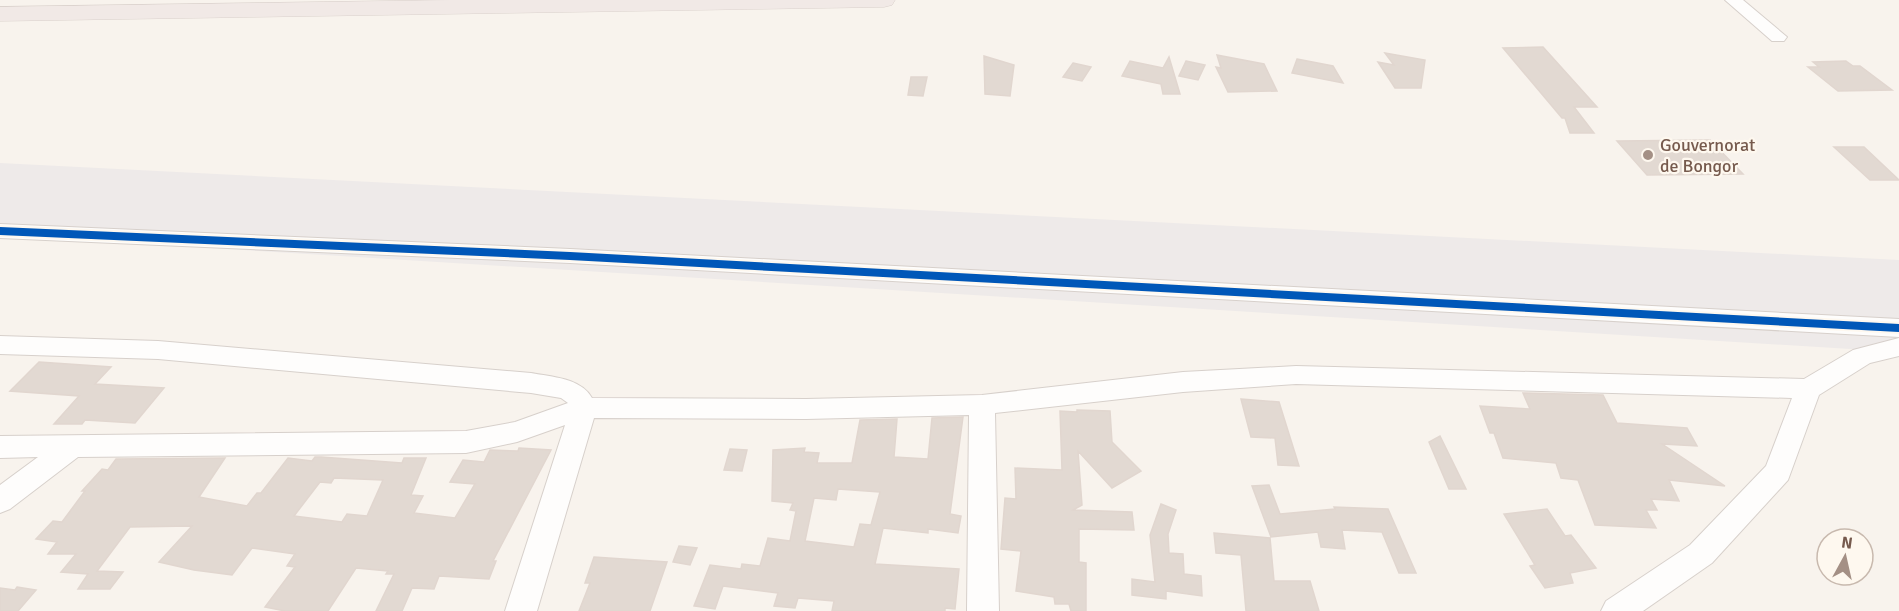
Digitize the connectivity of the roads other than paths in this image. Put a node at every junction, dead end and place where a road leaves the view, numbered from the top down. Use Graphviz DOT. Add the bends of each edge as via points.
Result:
graph roads {
  1 [pos="884,0"];
  2 [pos="1732,0"];
  3 [pos="0,14"];
  4 [pos="1778,38"];
  5 [pos="0,231"];
  6 [pos="1899,328"];
  7 [pos="0,345"];
  8 [pos="1899,347"];
  9 [pos="1808,389"];
  10 [pos="982,405"];
  11 [pos="584,408"];
  12 [pos="74,445"];
  13 [pos="0,447"];
  14 [pos="0,501"];
  15 [pos="520,611"];
  16 [pos="983,611"];
  17 [pos="1617,611"];
  1 -- 3 [label="highway"];
  2 -- 4 [label="street"];
  5 -- 6 [label="street" via="594,258"];
  7 -- 11 [label="street" via="158,350 531,383 567,390 578,396"];
  8 -- 9 [label="street" via="1862,357"];
  9 -- 10 [label="street" via="1296,375 1183,382"];
  9 -- 17 [label="street" via="1778,472 1701,554"];
  10 -- 11 [label="street"];
  10 -- 16 [label="street"];
  11 -- 12 [label="street" via="517,432 457,443"];
  11 -- 15 [label="street"];
  12 -- 13 [label="street"];
  12 -- 14 [label="street"];
}
